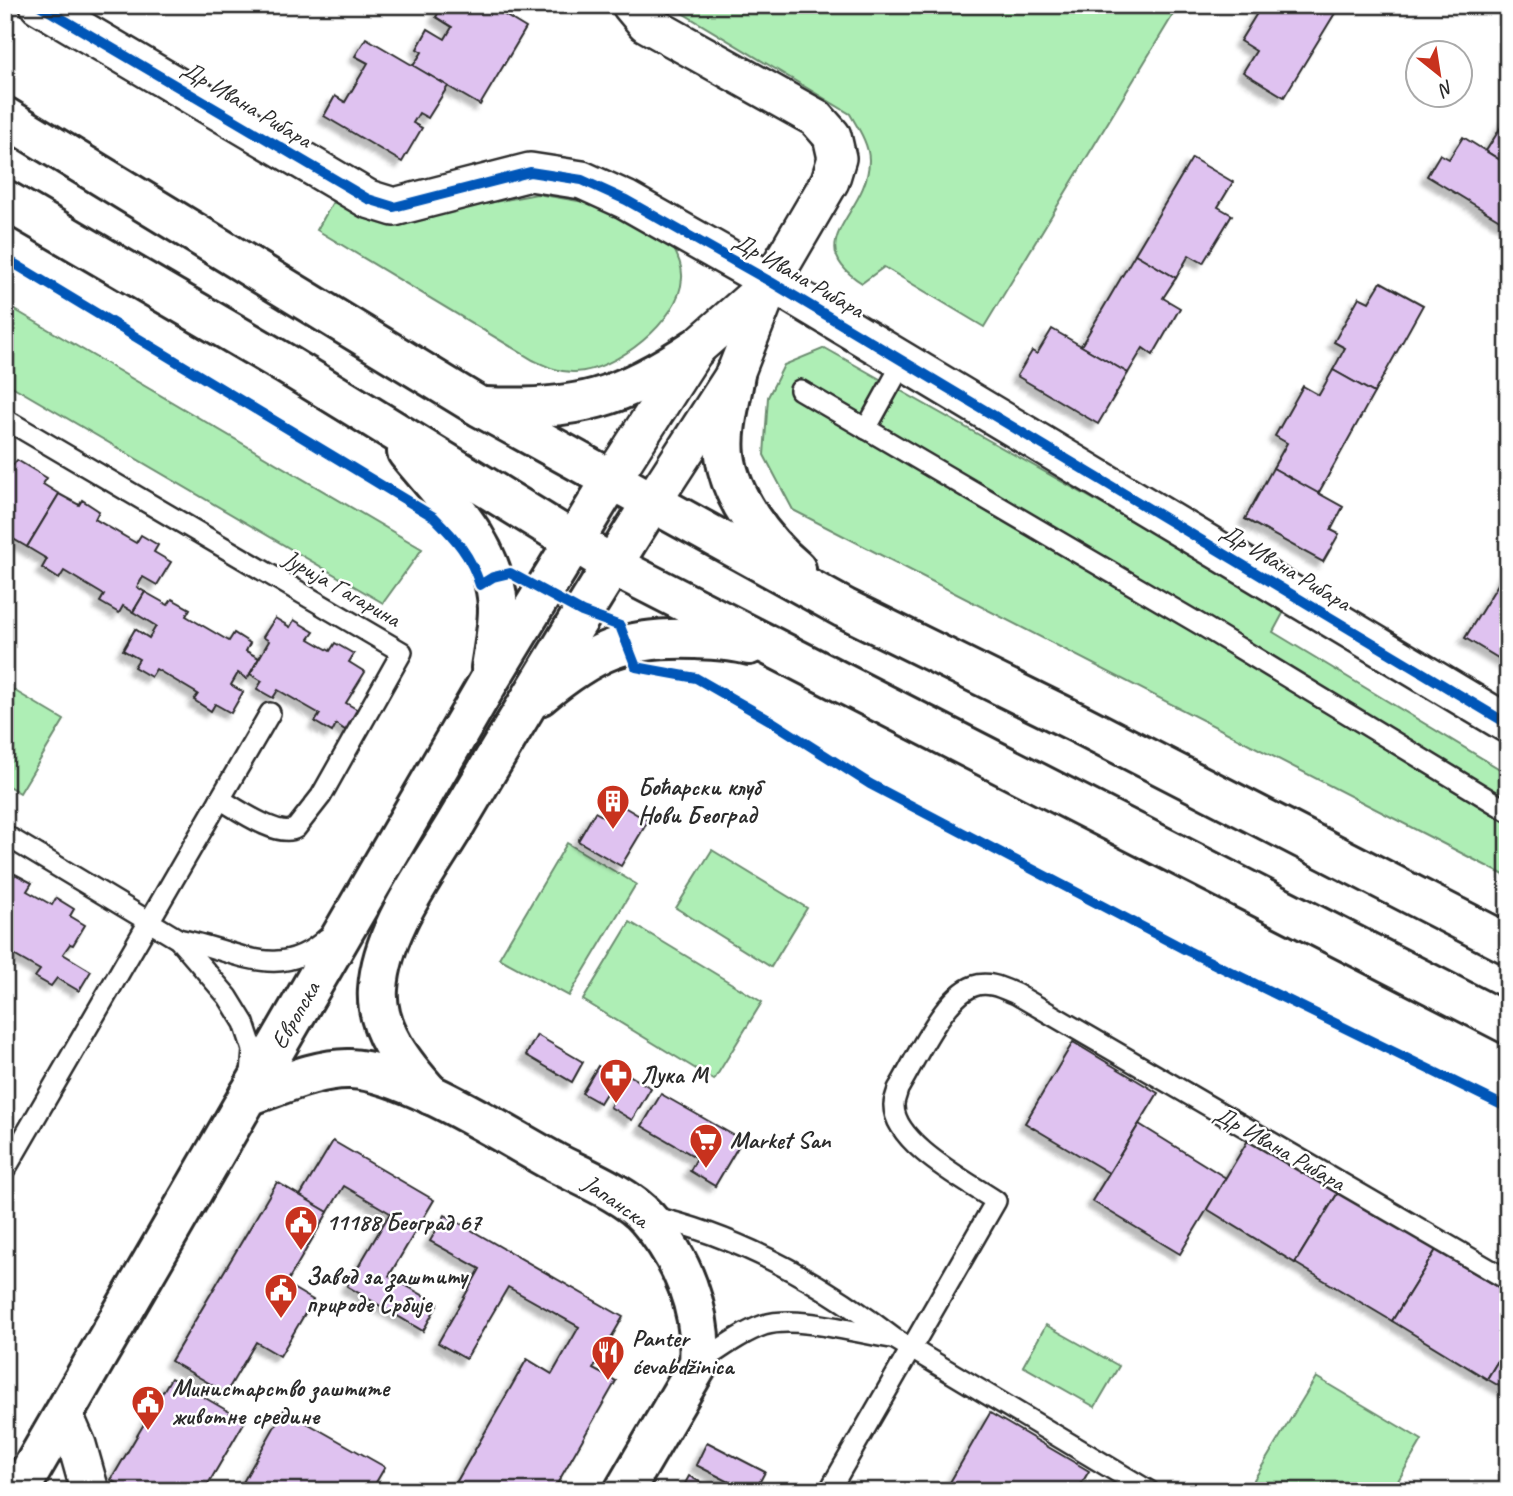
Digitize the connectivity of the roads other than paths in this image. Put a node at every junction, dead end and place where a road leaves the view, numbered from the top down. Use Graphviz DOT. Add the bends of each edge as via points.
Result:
graph roads {
  1 [pos="39,5"];
  2 [pos="631,5"];
  3 [pos="5,117"];
  4 [pos="5,200"];
  5 [pos="771,282"];
  6 [pos="696,348"];
  7 [pos="904,362"];
  8 [pos="735,374"];
  9 [pos="800,390"];
  10 [pos="480,407"];
  11 [pos="5,419"];
  12 [pos="388,428"];
  13 [pos="866,429"];
  14 [pos="612,480"];
  15 [pos="652,502"];
  16 [pos="574,542"];
  17 [pos="612,565"];
  18 [pos="844,608"];
  19 [pos="801,661"];
  20 [pos="489,681"];
  21 [pos="522,711"];
  22 [pos="270,713"];
  23 [pos="1508,724"];
  24 [pos="220,799"];
  25 [pos="1508,811"];
  26 [pos="5,835"];
  27 [pos="357,909"];
  28 [pos="150,920"];
  29 [pos="178,939"];
  30 [pos="1508,944"];
  31 [pos="1508,1024"];
  32 [pos="430,1095"];
  33 [pos="248,1096"];
  34 [pos="5,1170"];
  35 [pos="644,1214"];
  36 [pos="1508,1280"];
  37 [pos="904,1343"];
  38 [pos="699,1363"];
  39 [pos="64,1415"];
  40 [pos="19,1491"];
  41 [pos="90,1491"];
  42 [pos="624,1491"];
  43 [pos="829,1491"];
  44 [pos="1149,1491"];
  1 -- 5 [label="street, Др Ивана Рибара" via="368,199 394,207 513,175 564,175 626,200"];
  2 -- 5 [label="street, Др Ивана Рибара" via="646,23 816,118 832,136 837,158 830,181"];
  3 -- 10 [label="main road"];
  4 -- 12 [label="main road"];
  5 -- 6 [label="street, Др Ивана Рибара"];
  5 -- 7 [label="street, Др Ивана Рибара"];
  5 -- 8 [label="street, Др Ивана Рибара"];
  6 -- 10 [label="main road" via="625,390 583,403 526,409"];
  6 -- 14 [label="street, Др Ивана Рибара"];
  7 -- 13 [label="lane"];
  7 -- 23 [label="street, Др Ивана Рибара"];
  8 -- 15 [label="street, Др Ивана Рибара"];
  8 -- 18 [label="main road" via="725,432 732,482 762,534"];
  9 -- 13 [label="lane"];
  10 -- 14 [label="main road"];
  11 -- 24 [label="lane, Јурија Гагарина" via="402,652 304,822 283,832"];
  12 -- 16 [label="main road"];
  12 -- 20 [label="main road" via="464,521 493,578 498,610"];
  13 -- 25 [label="lane"];
  14 -- 15 [label="main road"];
  14 -- 16 [label="main road, Др Ивана Рибара"];
  15 -- 17 [label="main road, Др Ивана Рибара"];
  15 -- 18 [label="main road"];
  16 -- 17 [label="main road"];
  16 -- 20 [label="main road, Европска"];
  17 -- 19 [label="main road"];
  17 -- 21 [label="main road"];
  18 -- 30 [label="main road"];
  19 -- 21 [label="main road" via="740,642 666,638 627,642 561,678"];
  19 -- 31 [label="main road"];
  20 -- 27 [label="main road, Европска"];
  21 -- 32 [label="main road, Јапанска" via="392,933 382,965 377,990 380,1016 389,1040"];
  22 -- 24 [label="lane"];
  24 -- 28 [label="lane"];
  26 -- 28 [label="lane"];
  27 -- 29 [label="lane" via="313,951 281,963"];
  27 -- 33 [label="main road, Европска"];
  28 -- 29 [label="lane"];
  28 -- 34 [label="lane"];
  29 -- 33 [label="lane" via="244,1023 253,1050"];
  32 -- 33 [label="main road, Јапанска" via="351,1069 316,1074"];
  32 -- 35 [label="main road, Јапанска"];
  33 -- 39 [label="main road, Европска"];
  35 -- 37 [label="lane" via="695,1226 778,1264"];
  35 -- 38 [label="main road, Јапанска" via="663,1237 685,1280 701,1340"];
  36 -- 37 [label="lane, Др Ивана Рибара" via="994,984 975,986 954,998 898,1089 894,1106 910,1138 996,1201"];
  37 -- 38 [label="lane" via="789,1321 764,1325"];
  37 -- 43 [label="lane, Др Ивана Рибара"];
  37 -- 44 [label="lane"];
  38 -- 42 [label="main road"];
  39 -- 40 [label="main road, Европска"];
  39 -- 41 [label="street"];
}
